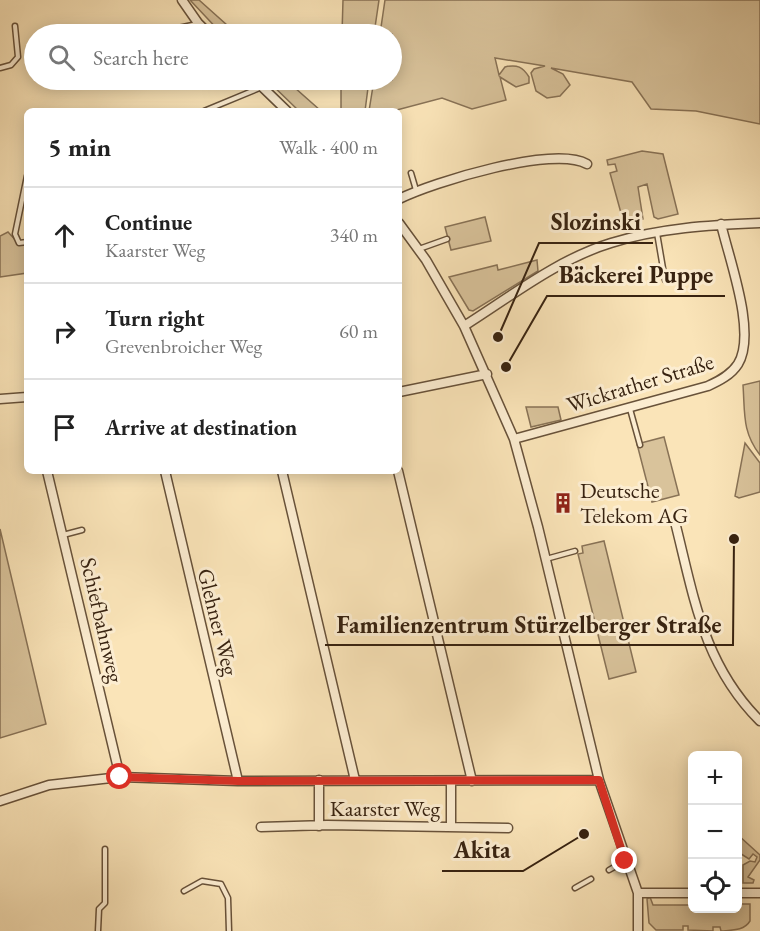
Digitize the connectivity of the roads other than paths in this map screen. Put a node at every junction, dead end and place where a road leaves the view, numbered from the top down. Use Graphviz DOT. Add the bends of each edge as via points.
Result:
graph roads {
  1 [pos="182,0"];
  2 [pos="198,23"];
  3 [pos="194,24"];
  4 [pos="15,26"];
  5 [pos="0,68"];
  6 [pos="255,90"];
  7 [pos="265,90"];
  8 [pos="211,108"];
  9 [pos="284,108"];
  10 [pos="587,164"];
  11 [pos="411,173"];
  12 [pos="24,190"];
  13 [pos="416,191"];
  14 [pos="402,198"];
  15 [pos="760,223"];
  16 [pos="721,224"];
  17 [pos="402,227"];
  18 [pos="657,233"];
  19 [pos="447,239"];
  20 [pos="24,242"];
  21 [pos="418,249"];
  22 [pos="666,280"];
  23 [pos="464,326"];
  24 [pos="487,374"];
  25 [pos="402,391"];
  26 [pos="24,397"];
  27 [pos="0,399"];
  28 [pos="630,408"];
  29 [pos="514,439"];
  30 [pos="640,445"];
  31 [pos="48,474"];
  32 [pos="166,474"];
  33 [pos="283,474"];
  34 [pos="399,474"];
  35 [pos="675,522"];
  36 [pos="82,530"];
  37 [pos="63,535"];
  38 [pos="574,551"];
  39 [pos="545,559"];
  40 [pos="759,718"];
  41 [pos="120,777"];
  42 [pos="318,780"];
  43 [pos="355,780"];
  44 [pos="599,780"];
  45 [pos="238,781"];
  46 [pos="451,781"];
  47 [pos="472,781"];
  48 [pos="0,801"];
  49 [pos="319,826"];
  50 [pos="261,827"];
  51 [pos="451,827"];
  52 [pos="508,828"];
  53 [pos="105,849"];
  54 [pos="625,861"];
  55 [pos="609,870"];
  56 [pos="591,879"];
  57 [pos="575,888"];
  58 [pos="184,891"];
  59 [pos="688,892"];
  60 [pos="638,893"];
  61 [pos="742,893"];
  62 [pos="760,894"];
  63 [pos="98,931"];
  64 [pos="228,931"];
  65 [pos="638,931"];
  1 -- 2 [label="street"];
  2 -- 3 [label="lane"];
  4 -- 5 [label="lane" via="18,57 11,65"];
  6 -- 8 [label="lane"];
  7 -- 9 [label="street"];
  10 -- 13 [label="street" via="571,159 490,168"];
  11 -- 13 [label="lane"];
  12 -- 20 [label="lane" via="15,234 20,243"];
  13 -- 14 [label="street"];
  15 -- 16 [label="street"];
  16 -- 18 [label="street"];
  16 -- 28 [label="street, Wickrather Straße" via="745,325 746,342 737,366 708,386"];
  17 -- 21 [label="street"];
  18 -- 22 [label="lane"];
  18 -- 23 [label="street" via="610,243 584,254"];
  19 -- 21 [label="lane"];
  21 -- 23 [label="street"];
  23 -- 24 [label="street"];
  24 -- 25 [label="street"];
  24 -- 29 [label="street"];
  26 -- 27 [label="street"];
  28 -- 29 [label="street, Wickrather Straße"];
  28 -- 30 [label="lane"];
  29 -- 39 [label="street"];
  31 -- 37 [label="street, Schiefbahnweg"];
  32 -- 45 [label="street, Glehner Weg"];
  33 -- 43 [label="street"];
  34 -- 47 [label="street"];
  35 -- 40 [label="street" via="701,628 712,654 740,699"];
  36 -- 37 [label="lane"];
  37 -- 41 [label="street, Schiefbahnweg"];
  38 -- 39 [label="lane"];
  39 -- 44 [label="street"];
  41 -- 45 [label="street, Kaarster Weg"];
  41 -- 48 [label="street, Kaarster Weg" via="49,785"];
  42 -- 43 [label="street, Kaarster Weg"];
  42 -- 45 [label="street, Kaarster Weg"];
  42 -- 49 [label="street, Kaarster Weg"];
  43 -- 46 [label="street, Kaarster Weg"];
  44 -- 47 [label="street, Kaarster Weg"];
  44 -- 54 [label="street"];
  46 -- 47 [label="street, Kaarster Weg"];
  46 -- 51 [label="street, Kaarster Weg"];
  49 -- 50 [label="street, Kaarster Weg"];
  49 -- 51 [label="street, Kaarster Weg"];
  51 -- 52 [label="street, Kaarster Weg"];
  53 -- 63 [label="lane" via="105,903 99,909"];
  54 -- 55 [label="lane"];
  54 -- 60 [label="street"];
  56 -- 57 [label="lane"];
  58 -- 64 [label="lane" via="202,881 221,884 228,898"];
  59 -- 60 [label="street"];
  60 -- 65 [label="street"];
  61 -- 62 [label="street"];
}
